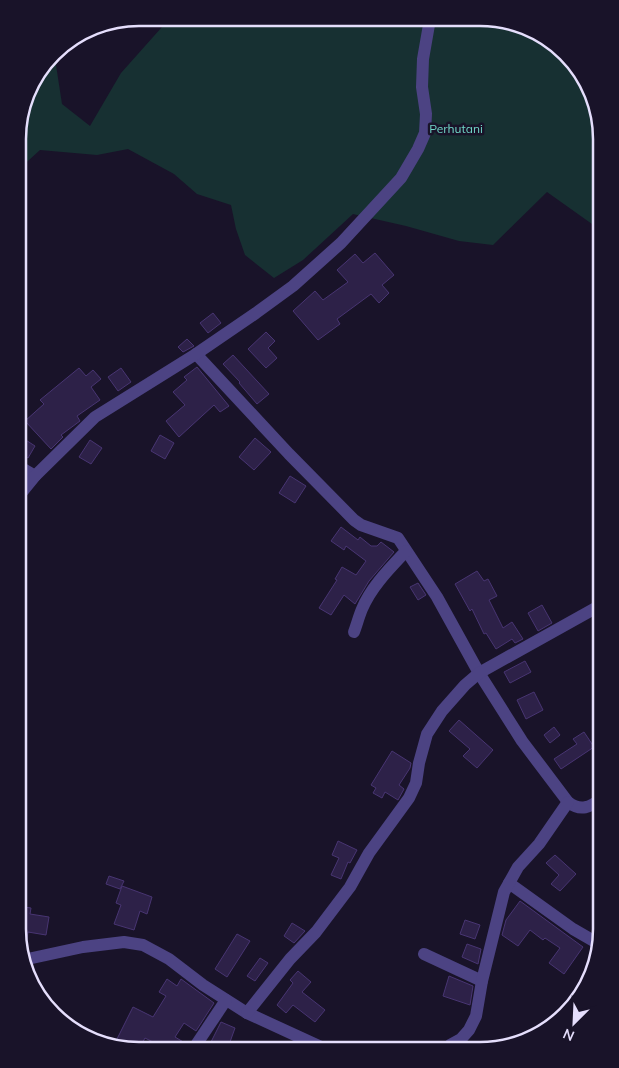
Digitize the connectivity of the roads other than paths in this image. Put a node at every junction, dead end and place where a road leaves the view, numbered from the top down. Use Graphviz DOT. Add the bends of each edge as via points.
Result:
graph roads {
  1 [pos="429,26"];
  2 [pos="196,354"];
  3 [pos="26,471"];
  4 [pos="35,476"];
  5 [pos="26,487"];
  6 [pos="406,551"];
  7 [pos="593,609"];
  8 [pos="354,632"];
  9 [pos="479,673"];
  10 [pos="568,802"];
  11 [pos="593,805"];
  12 [pos="509,883"];
  13 [pos="592,940"];
  14 [pos="424,954"];
  15 [pos="30,958"];
  16 [pos="482,981"];
  17 [pos="226,1000"];
  18 [pos="247,1013"];
  19 [pos="198,1042"];
  20 [pos="310,1042"];
  21 [pos="455,1042"];
  1 -- 2 [label="street" via="422,86 425,133 401,178 341,243 293,286"];
  2 -- 4 [label="street" via="95,416"];
  2 -- 6 [label="street" via="354,520 398,538"];
  3 -- 4 [label="street"];
  4 -- 5 [label="street"];
  6 -- 8 [label="street" via="363,607"];
  6 -- 9 [label="street" via="437,597"];
  7 -- 9 [label="street"];
  9 -- 10 [label="street" via="522,741"];
  9 -- 18 [label="street" via="442,711 428,734 409,798 369,853 350,887"];
  10 -- 11 [label="street" via="581,808"];
  10 -- 12 [label="street"];
  12 -- 13 [label="street"];
  12 -- 16 [label="street"];
  14 -- 16 [label="street"];
  15 -- 17 [label="street" via="124,942 155,950"];
  16 -- 21 [label="street" via="473,1023"];
  17 -- 18 [label="street"];
  17 -- 19 [label="street"];
  18 -- 20 [label="street"];
}
